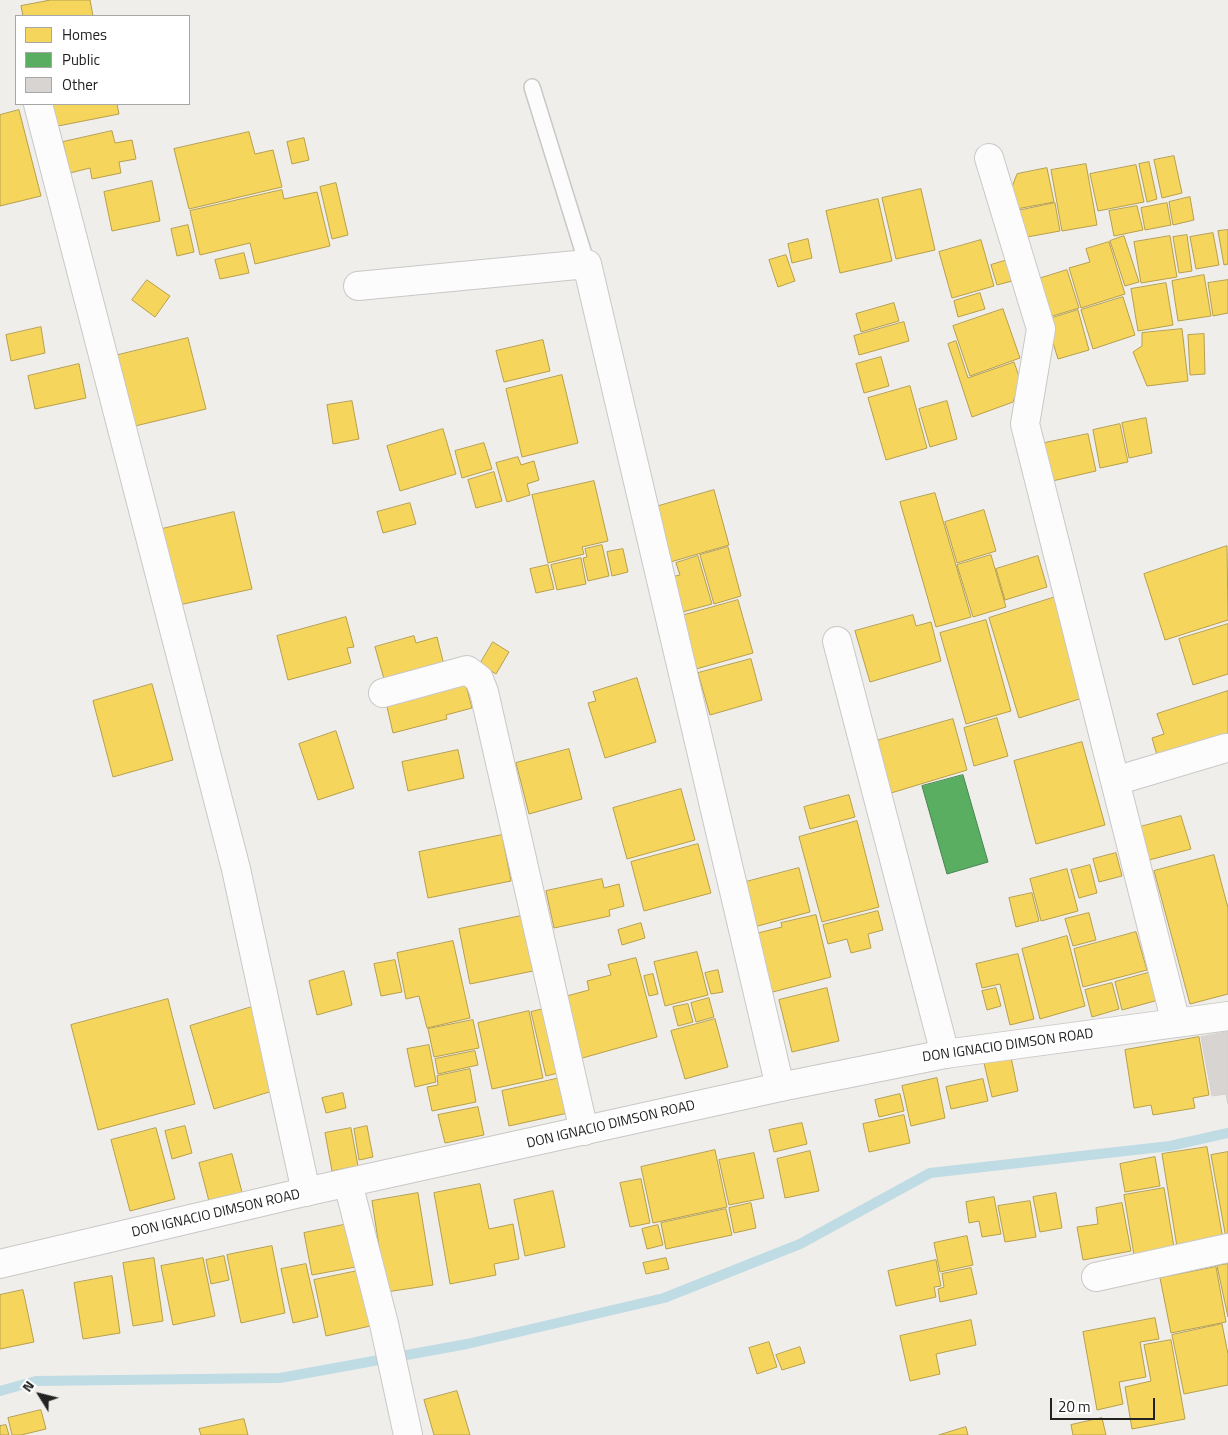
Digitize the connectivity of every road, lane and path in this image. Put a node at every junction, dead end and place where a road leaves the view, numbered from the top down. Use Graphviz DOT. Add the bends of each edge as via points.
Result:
graph roads {
  1 [pos="532,87"];
  2 [pos="38,105"];
  3 [pos="989,158"];
  4 [pos="587,264"];
  5 [pos="358,286"];
  6 [pos="837,641"];
  7 [pos="383,693"];
  8 [pos="1226,748"];
  9 [pos="1115,781"];
  10 [pos="1228,1016"];
  11 [pos="1176,1023"];
  12 [pos="945,1054"];
  13 [pos="780,1087"];
  14 [pos="584,1131"];
  15 [pos="348,1183"];
  16 [pos="306,1192"];
  17 [pos="1228,1248"];
  18 [pos="0,1264"];
  19 [pos="1096,1277"];
  20 [pos="408,1435"];
  1 -- 4 [label="lane"];
  2 -- 16 [label="street" via="236,869"];
  3 -- 9 [label="street" via="1042,329 1025,424"];
  4 -- 5 [label="street"];
  4 -- 13 [label="street"];
  6 -- 12 [label="street"];
  7 -- 14 [label="street" via="468,670 479,679"];
  8 -- 9 [label="street"];
  9 -- 11 [label="street"];
  10 -- 11 [label="street, DON IGNACIO DIMSON ROAD"];
  11 -- 12 [label="street, DON IGNACIO DIMSON ROAD"];
  12 -- 13 [label="street, DON IGNACIO DIMSON ROAD"];
  13 -- 14 [label="street, DON IGNACIO DIMSON ROAD"];
  14 -- 15 [label="street, DON IGNACIO DIMSON ROAD"];
  15 -- 16 [label="street, DON IGNACIO DIMSON ROAD"];
  15 -- 20 [label="street"];
  16 -- 18 [label="street, DON IGNACIO DIMSON ROAD"];
  17 -- 19 [label="street"];
}
